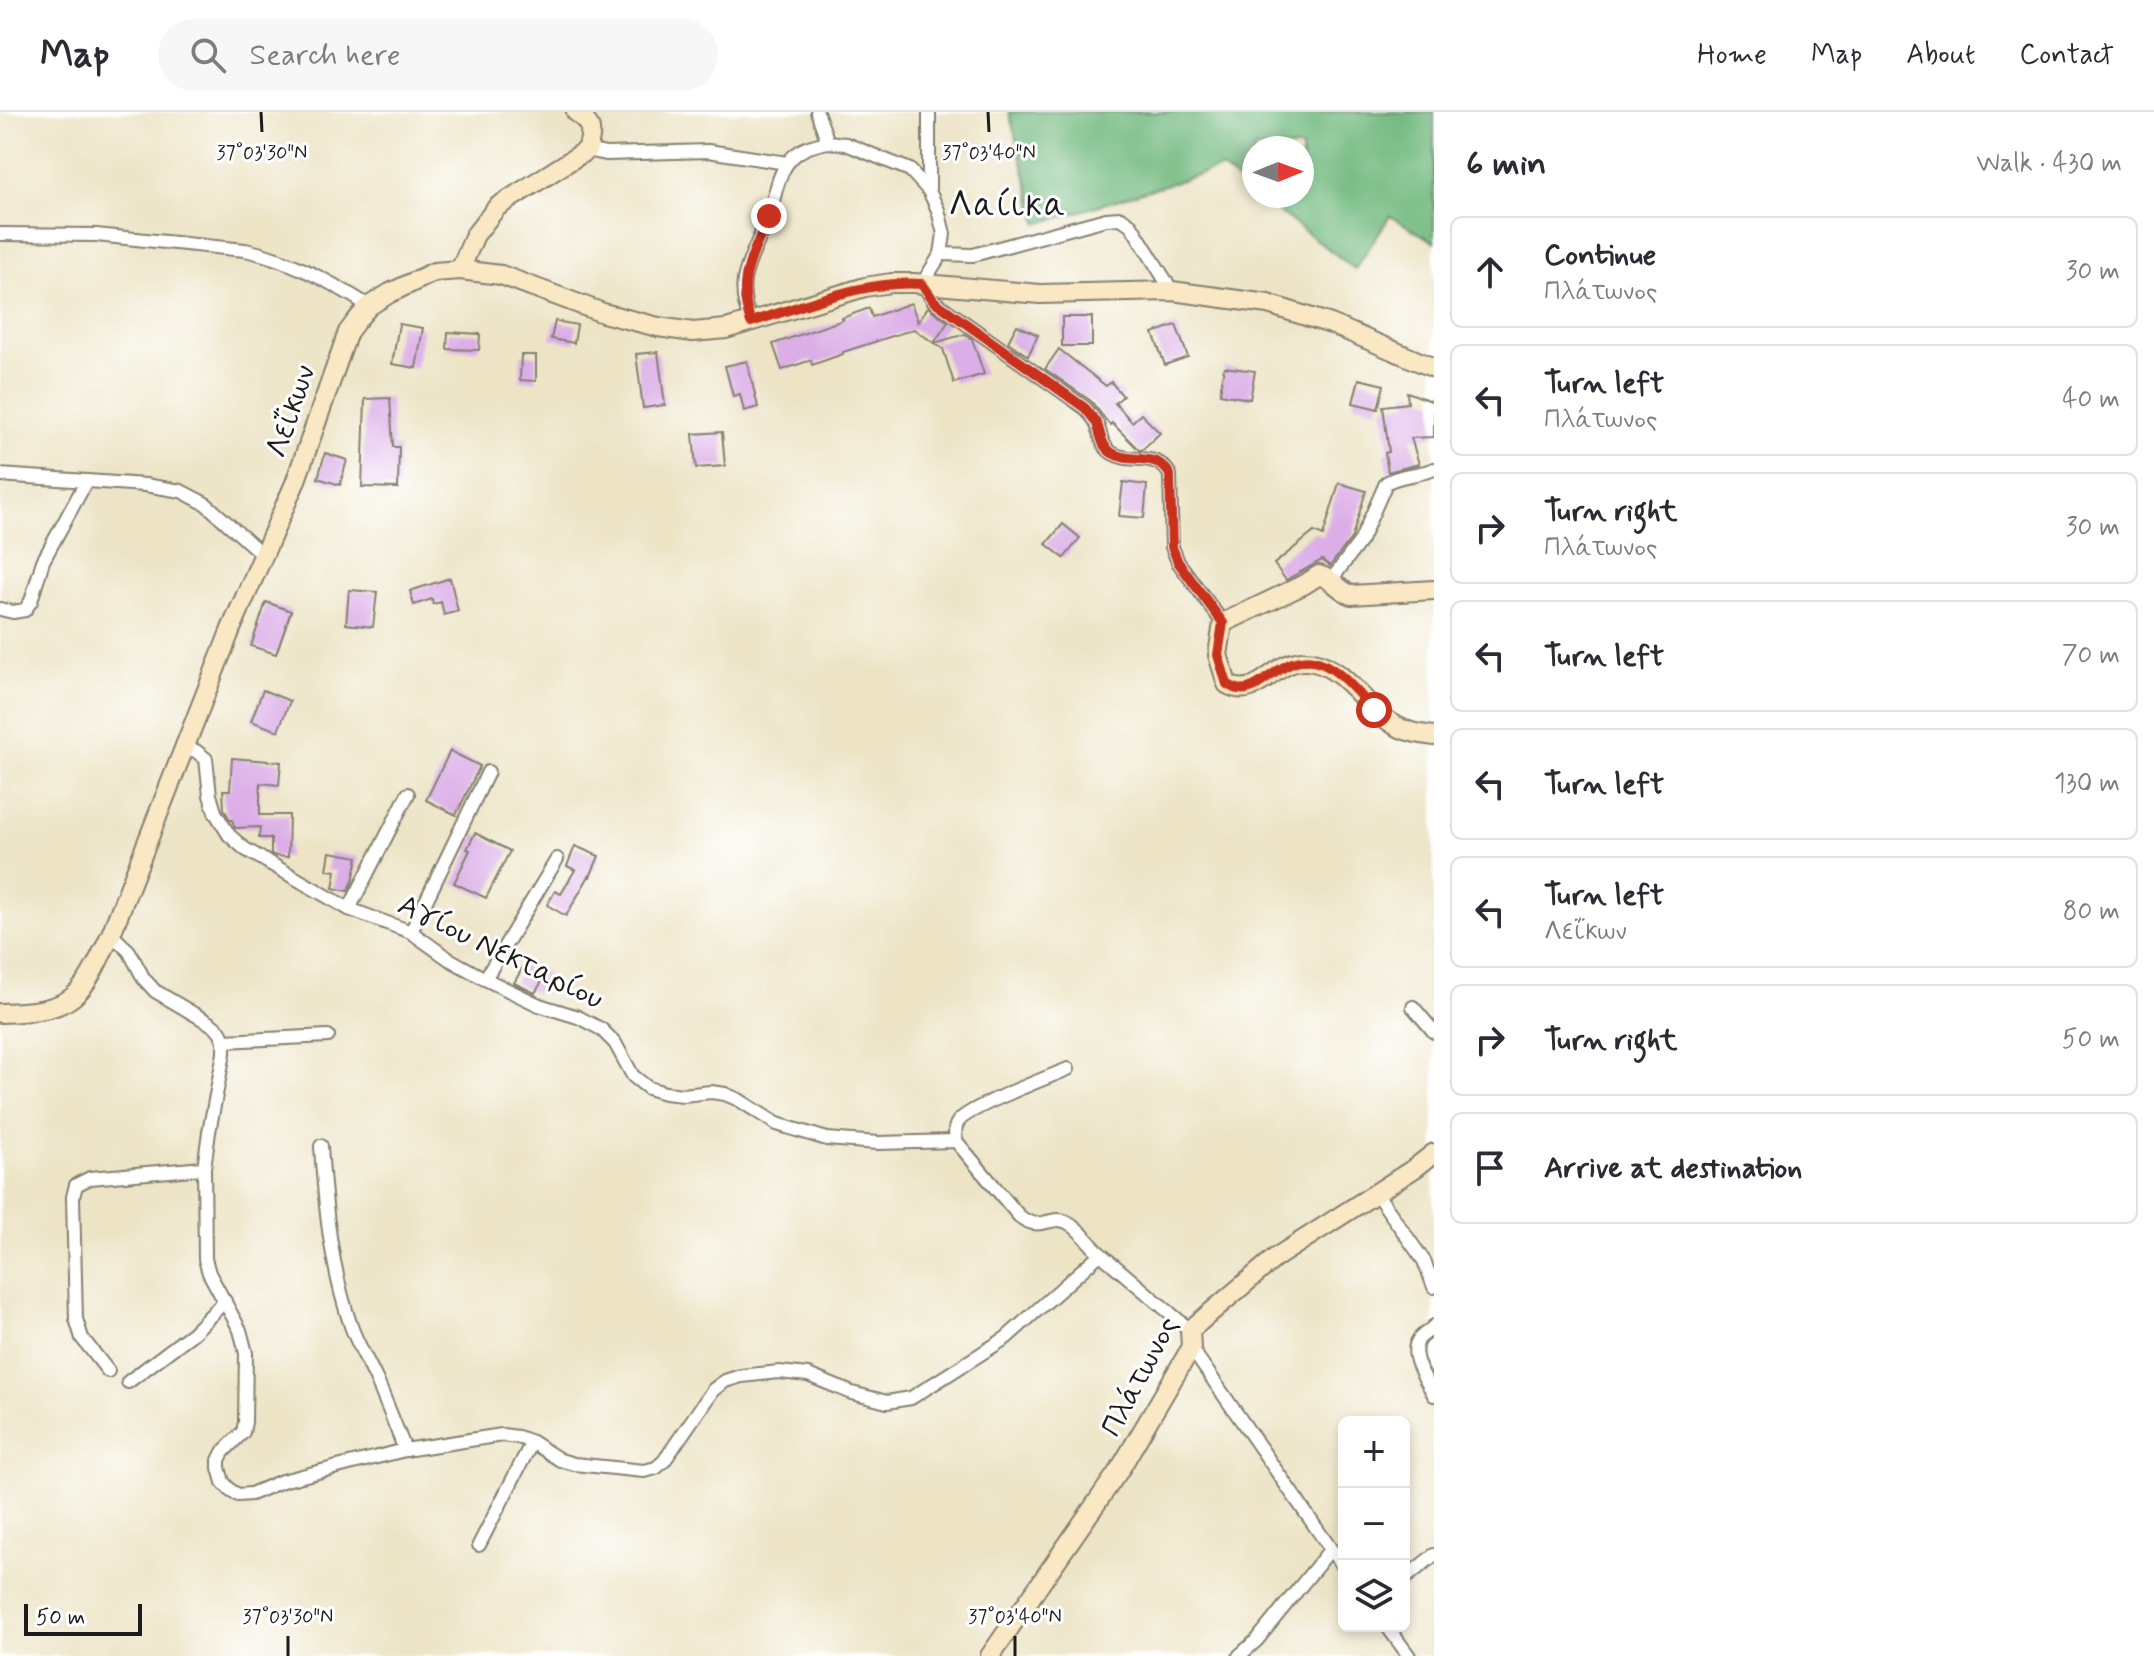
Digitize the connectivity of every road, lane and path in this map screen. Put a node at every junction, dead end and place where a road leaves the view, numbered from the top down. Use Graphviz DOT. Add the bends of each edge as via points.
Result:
graph roads {
  1 [pos="817,112"];
  2 [pos="929,112"];
  3 [pos="585,115"];
  4 [pos="828,142"];
  5 [pos="587,150"];
  6 [pos="787,163"];
  7 [pos="929,191"];
  8 [pos="0,234"];
  9 [pos="941,254"];
  10 [pos="460,270"];
  11 [pos="922,284"];
  12 [pos="1172,291"];
  13 [pos="369,306"];
  14 [pos="751,322"];
  15 [pos="1434,368"];
  16 [pos="1434,469"];
  17 [pos="0,475"];
  18 [pos="86,482"];
  19 [pos="264,556"];
  20 [pos="1332,579"];
  21 [pos="1434,590"];
  22 [pos="0,609"];
  23 [pos="1223,623"];
  24 [pos="1434,736"];
  25 [pos="185,748"];
  26 [pos="488,772"];
  27 [pos="408,794"];
  28 [pos="557,859"];
  29 [pos="349,909"];
  30 [pos="411,932"];
  31 [pos="111,934"];
  32 [pos="485,979"];
  33 [pos="1413,1007"];
  34 [pos="0,1013"];
  35 [pos="1434,1032"];
  36 [pos="328,1036"];
  37 [pos="224,1041"];
  38 [pos="1068,1069"];
  39 [pos="956,1141"];
  40 [pos="321,1146"];
  41 [pos="1434,1153"];
  42 [pos="204,1168"];
  43 [pos="1376,1193"];
  44 [pos="1100,1254"];
  45 [pos="1434,1287"];
  46 [pos="225,1301"];
  47 [pos="1434,1326"];
  48 [pos="1191,1339"];
  49 [pos="108,1371"];
  50 [pos="128,1382"];
  51 [pos="1434,1395"];
  52 [pos="532,1442"];
  53 [pos="405,1450"];
  54 [pos="479,1545"];
  55 [pos="1330,1550"];
  56 [pos="1434,1555"];
  57 [pos="1338,1560"];
  58 [pos="1410,1574"];
  59 [pos="1391,1632"];
  60 [pos="990,1656"];
  61 [pos="1239,1656"];
  62 [pos="1409,1656"];
  1 -- 4 [label="street"];
  2 -- 7 [label="street"];
  3 -- 5 [label="street" via="591,135"];
  4 -- 6 [label="street" via="810,145"];
  4 -- 7 [label="street" via="910,170"];
  5 -- 6 [label="street" via="708,151"];
  5 -- 10 [label="street" via="497,207 475,235"];
  6 -- 14 [label="street" via="747,269 743,297"];
  7 -- 9 [label="street" via="944,234"];
  8 -- 13 [label="street" via="96,235 245,250 289,264"];
  9 -- 11 [label="street"];
  9 -- 12 [label="street" via="973,255 1121,218 1131,225"];
  10 -- 13 [label="street, Λεΐκων" via="434,272"];
  10 -- 14 [label="street, Λεΐκων" via="501,275 603,313 673,330 704,332"];
  11 -- 12 [label="street, Λεΐκων" via="1040,294"];
  11 -- 14 [label="street, Λεΐκων" via="869,286"];
  11 -- 23 [label="street" via="934,301 1085,408 1112,453 1165,465 1170,475 1172,547"];
  12 -- 15 [label="street, Λεΐκων" via="1268,304"];
  13 -- 19 [label="street, Λεΐκων" via="344,342"];
  16 -- 20 [label="street" via="1386,483 1361,540"];
  17 -- 18 [label="street"];
  18 -- 19 [label="street" via="187,494 219,514"];
  18 -- 22 [label="street" via="43,561 25,610"];
  19 -- 25 [label="street, Λεΐκων"];
  20 -- 21 [label="street" via="1351,595"];
  20 -- 23 [label="street" via="1319,575"];
  23 -- 24 [label="street" via="1218,655 1227,684 1236,689 1248,689 1287,664 1322,664 1395,725"];
  25 -- 29 [label="street, Αγίου Νεκταρίου" via="206,759 215,812 237,842"];
  25 -- 31 [label="street, Λεΐκων"];
  26 -- 30 [label="street"];
  27 -- 29 [label="street"];
  28 -- 32 [label="street"];
  29 -- 30 [label="street, Αγίου Νεκταρίου"];
  30 -- 32 [label="street, Αγίου Νεκταρίου"];
  31 -- 34 [label="street, Λεΐκων" via="89,981 71,999 43,1009"];
  31 -- 37 [label="street" via="155,991 211,1024"];
  32 -- 39 [label="street, Αγίου Νεκταρίου" via="601,1029 633,1076 648,1088 683,1095 725,1094 777,1124 827,1139"];
  33 -- 35 [label="street"];
  36 -- 37 [label="street"];
  37 -- 42 [label="street"];
  38 -- 39 [label="street" via="964,1116 956,1125"];
  39 -- 44 [label="street" via="1019,1216 1038,1225 1062,1220"];
  40 -- 53 [label="street" via="325,1209 350,1324"];
  41 -- 43 [label="street, Πλάτωνος"];
  42 -- 46 [label="street" via="205,1259"];
  42 -- 49 [label="street" via="90,1178 76,1185 76,1319 82,1338"];
  43 -- 45 [label="street" via="1424,1261"];
  43 -- 48 [label="street, Πλάτωνος" via="1275,1258"];
  44 -- 48 [label="street"];
  44 -- 52 [label="street" via="1006,1338 911,1398 887,1402 808,1375 741,1376 713,1390 664,1461 644,1471 574,1464"];
  46 -- 50 [label="street" via="193,1333"];
  46 -- 53 [label="street" via="246,1353 243,1432 219,1460 223,1482 231,1491 251,1494"];
  47 -- 51 [label="street" via="1416,1346"];
  48 -- 55 [label="street"];
  48 -- 60 [label="street, Πλάτωνος" via="1120,1469"];
  52 -- 53 [label="street" via="502,1435"];
  52 -- 54 [label="street"];
  55 -- 57 [label="street"];
  55 -- 61 [label="street"];
  56 -- 58 [label="street"];
  59 -- 62 [label="street"];
}
